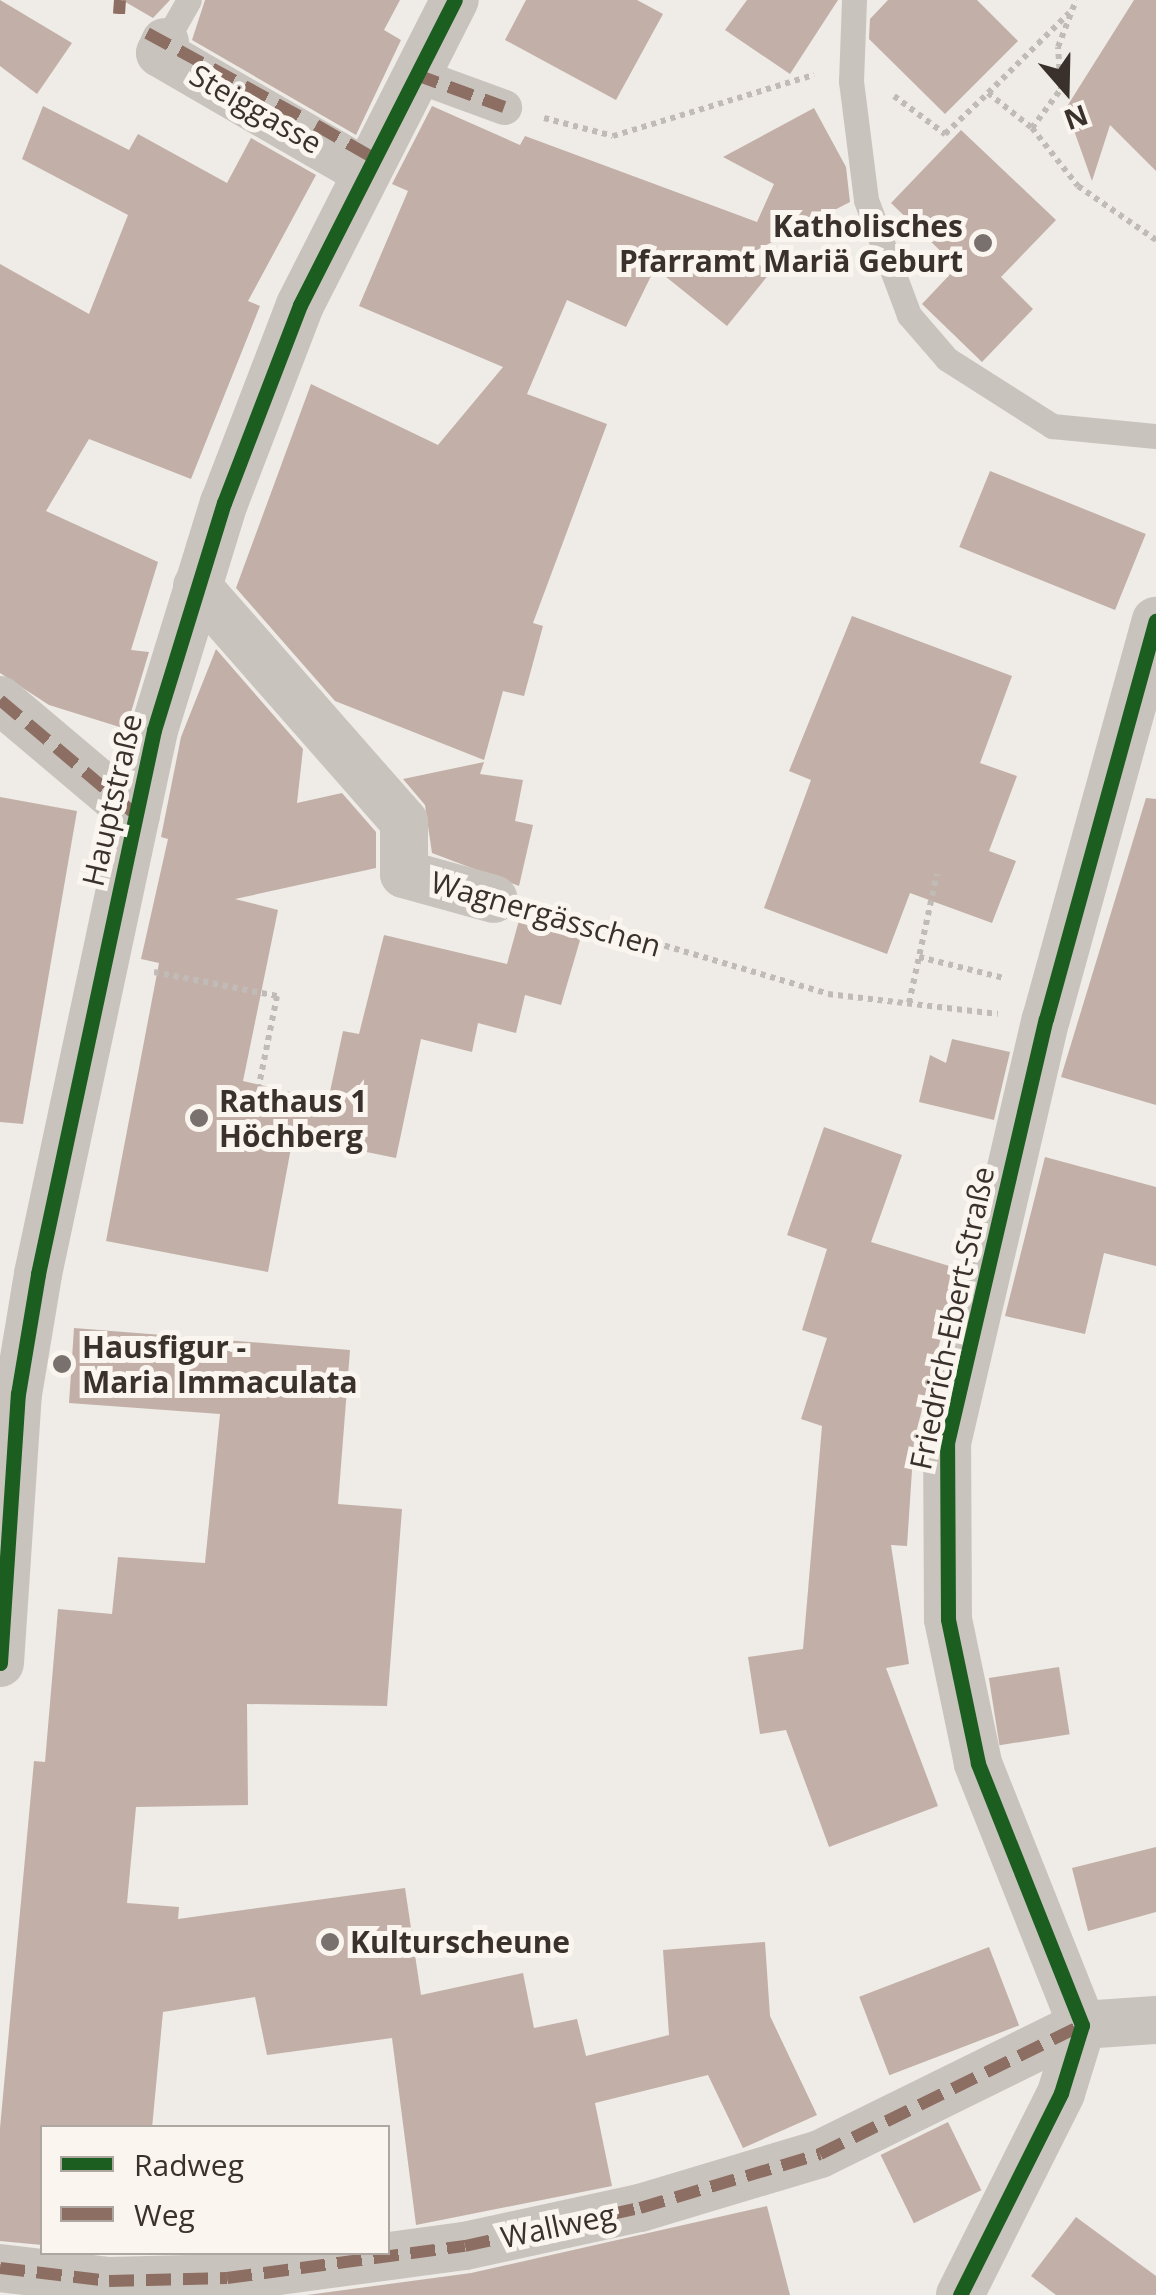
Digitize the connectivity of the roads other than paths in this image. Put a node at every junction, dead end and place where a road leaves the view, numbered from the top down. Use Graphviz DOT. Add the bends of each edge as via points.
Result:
graph roads {
  1 [pos="188,0"];
  2 [pos="454,0"];
  3 [pos="854,0"];
  4 [pos="165,42"];
  5 [pos="414,74"];
  6 [pos="504,107"];
  7 [pos="362,170"];
  8 [pos="1156,436"];
  9 [pos="197,586"];
  10 [pos="1156,621"];
  11 [pos="0,700"];
  12 [pos="136,815"];
  13 [pos="494,899"];
  14 [pos="0,1663"];
  15 [pos="1156,2020"];
  16 [pos="1082,2026"];
  17 [pos="0,2268"];
  18 [pos="960,2295"];
  1 -- 4 [label="lane"];
  2 -- 5 [label="street, Hauptstraße"];
  3 -- 8 [label="lane" via="852,81 866,200 909,315 947,359 1052,426"];
  4 -- 7 [label="street, Steiggasse" via="160,54"];
  5 -- 6 [label="street"];
  5 -- 7 [label="street, Hauptstraße"];
  7 -- 9 [label="street, Hauptstraße" via="258,410"];
  9 -- 12 [label="street, Hauptstraße"];
  9 -- 13 [label="street, Wagnergässchen" via="404,822 404,874"];
  10 -- 16 [label="street, Friedrich-Ebert-Straße" via="1050,1005 947,1443 941,1516 948,1619 978,1763"];
  11 -- 12 [label="street"];
  12 -- 14 [label="street, Hauptstraße" via="35,1291"];
  15 -- 16 [label="street"];
  16 -- 17 [label="street, Wallweg" via="820,2154 640,2208 465,2246 227,2278 109,2281"];
  16 -- 18 [label="street" via="1061,2093"];
}
